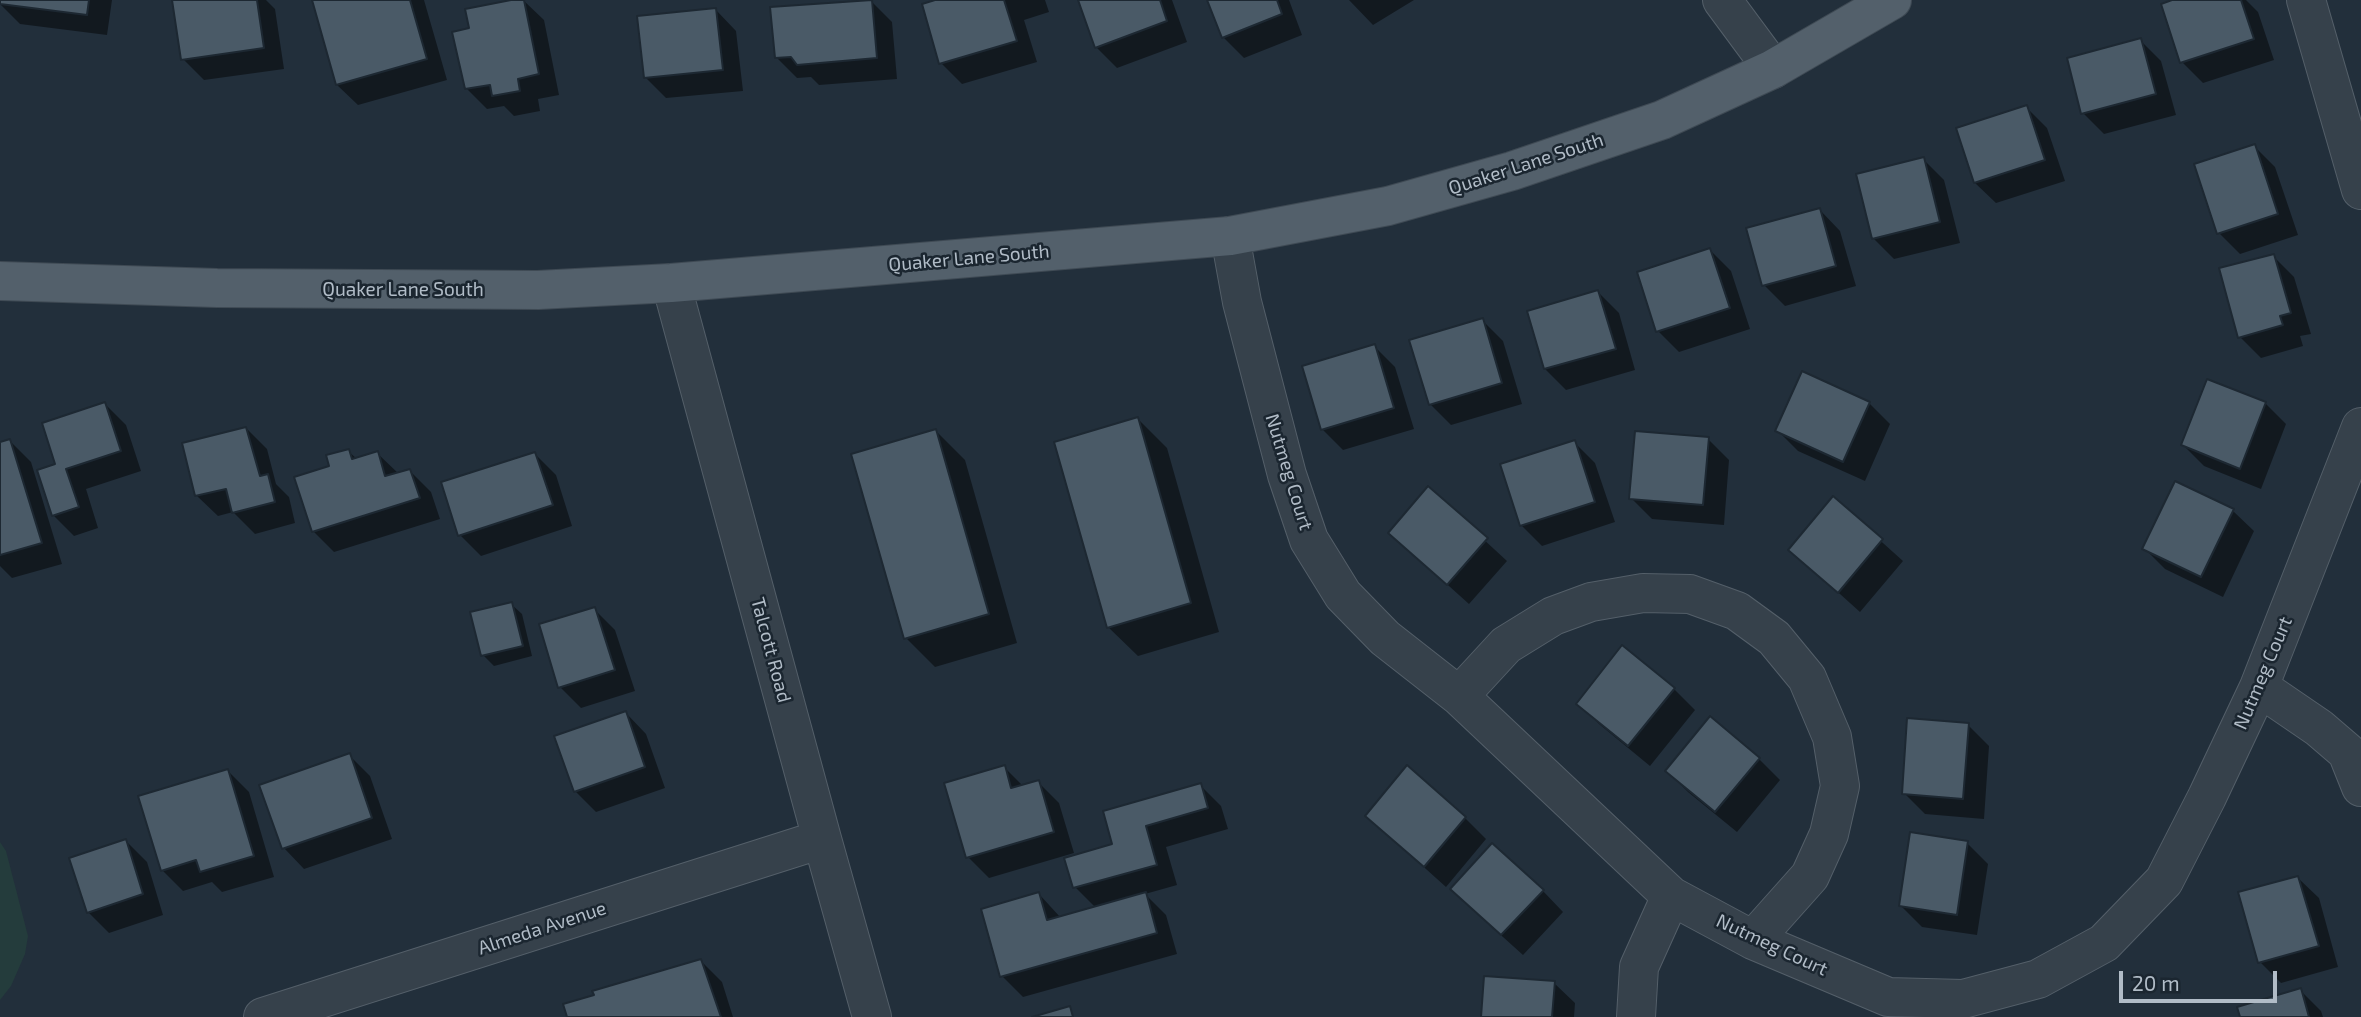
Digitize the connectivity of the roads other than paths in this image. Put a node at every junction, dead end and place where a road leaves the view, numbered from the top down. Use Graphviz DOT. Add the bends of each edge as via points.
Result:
graph roads {
  1 [pos="1722,0"];
  2 [pos="1892,0"];
  3 [pos="2306,0"];
  4 [pos="1773,69"];
  5 [pos="2361,190"];
  6 [pos="1230,236"];
  7 [pos="0,281"];
  8 [pos="671,283"];
  9 [pos="2361,428"];
  10 [pos="2259,687"];
  11 [pos="1459,696"];
  12 [pos="2361,787"];
  13 [pos="822,839"];
  14 [pos="1671,896"];
  15 [pos="1753,940"];
  16 [pos="1887,1007"];
  17 [pos="262,1017"];
  18 [pos="872,1017"];
  19 [pos="1636,1017"];
  1 -- 4 [label="street"];
  2 -- 4 [label="main road, Quaker Lane South"];
  3 -- 5 [label="street"];
  4 -- 6 [label="main road, Quaker Lane South" via="1662,120 1512,171 1388,206"];
  6 -- 8 [label="main road, Quaker Lane South"];
  6 -- 11 [label="street, Nutmeg Court" via="1242,302 1287,475 1309,540 1343,595 1385,638"];
  7 -- 8 [label="main road, Quaker Lane South" via="386,290 538,290"];
  8 -- 13 [label="street, Talcott Road"];
  9 -- 10 [label="street, Nutmeg Court"];
  10 -- 12 [label="street" via="2347,752"];
  10 -- 16 [label="street, Nutmeg Court" via="2164,881 2104,943 2038,979 1963,999"];
  11 -- 14 [label="street, Nutmeg Court"];
  11 -- 15 [label="street" via="1506,645 1553,616 1591,602 1643,593 1690,594 1737,611 1774,638 1807,678 1832,737 1840,786 1829,834 1810,876"];
  13 -- 17 [label="street, Almeda Avenue"];
  13 -- 18 [label="street, Talcott Road"];
  14 -- 15 [label="street, Nutmeg Court"];
  14 -- 19 [label="street" via="1639,967"];
  15 -- 16 [label="street, Nutmeg Court"];
}
